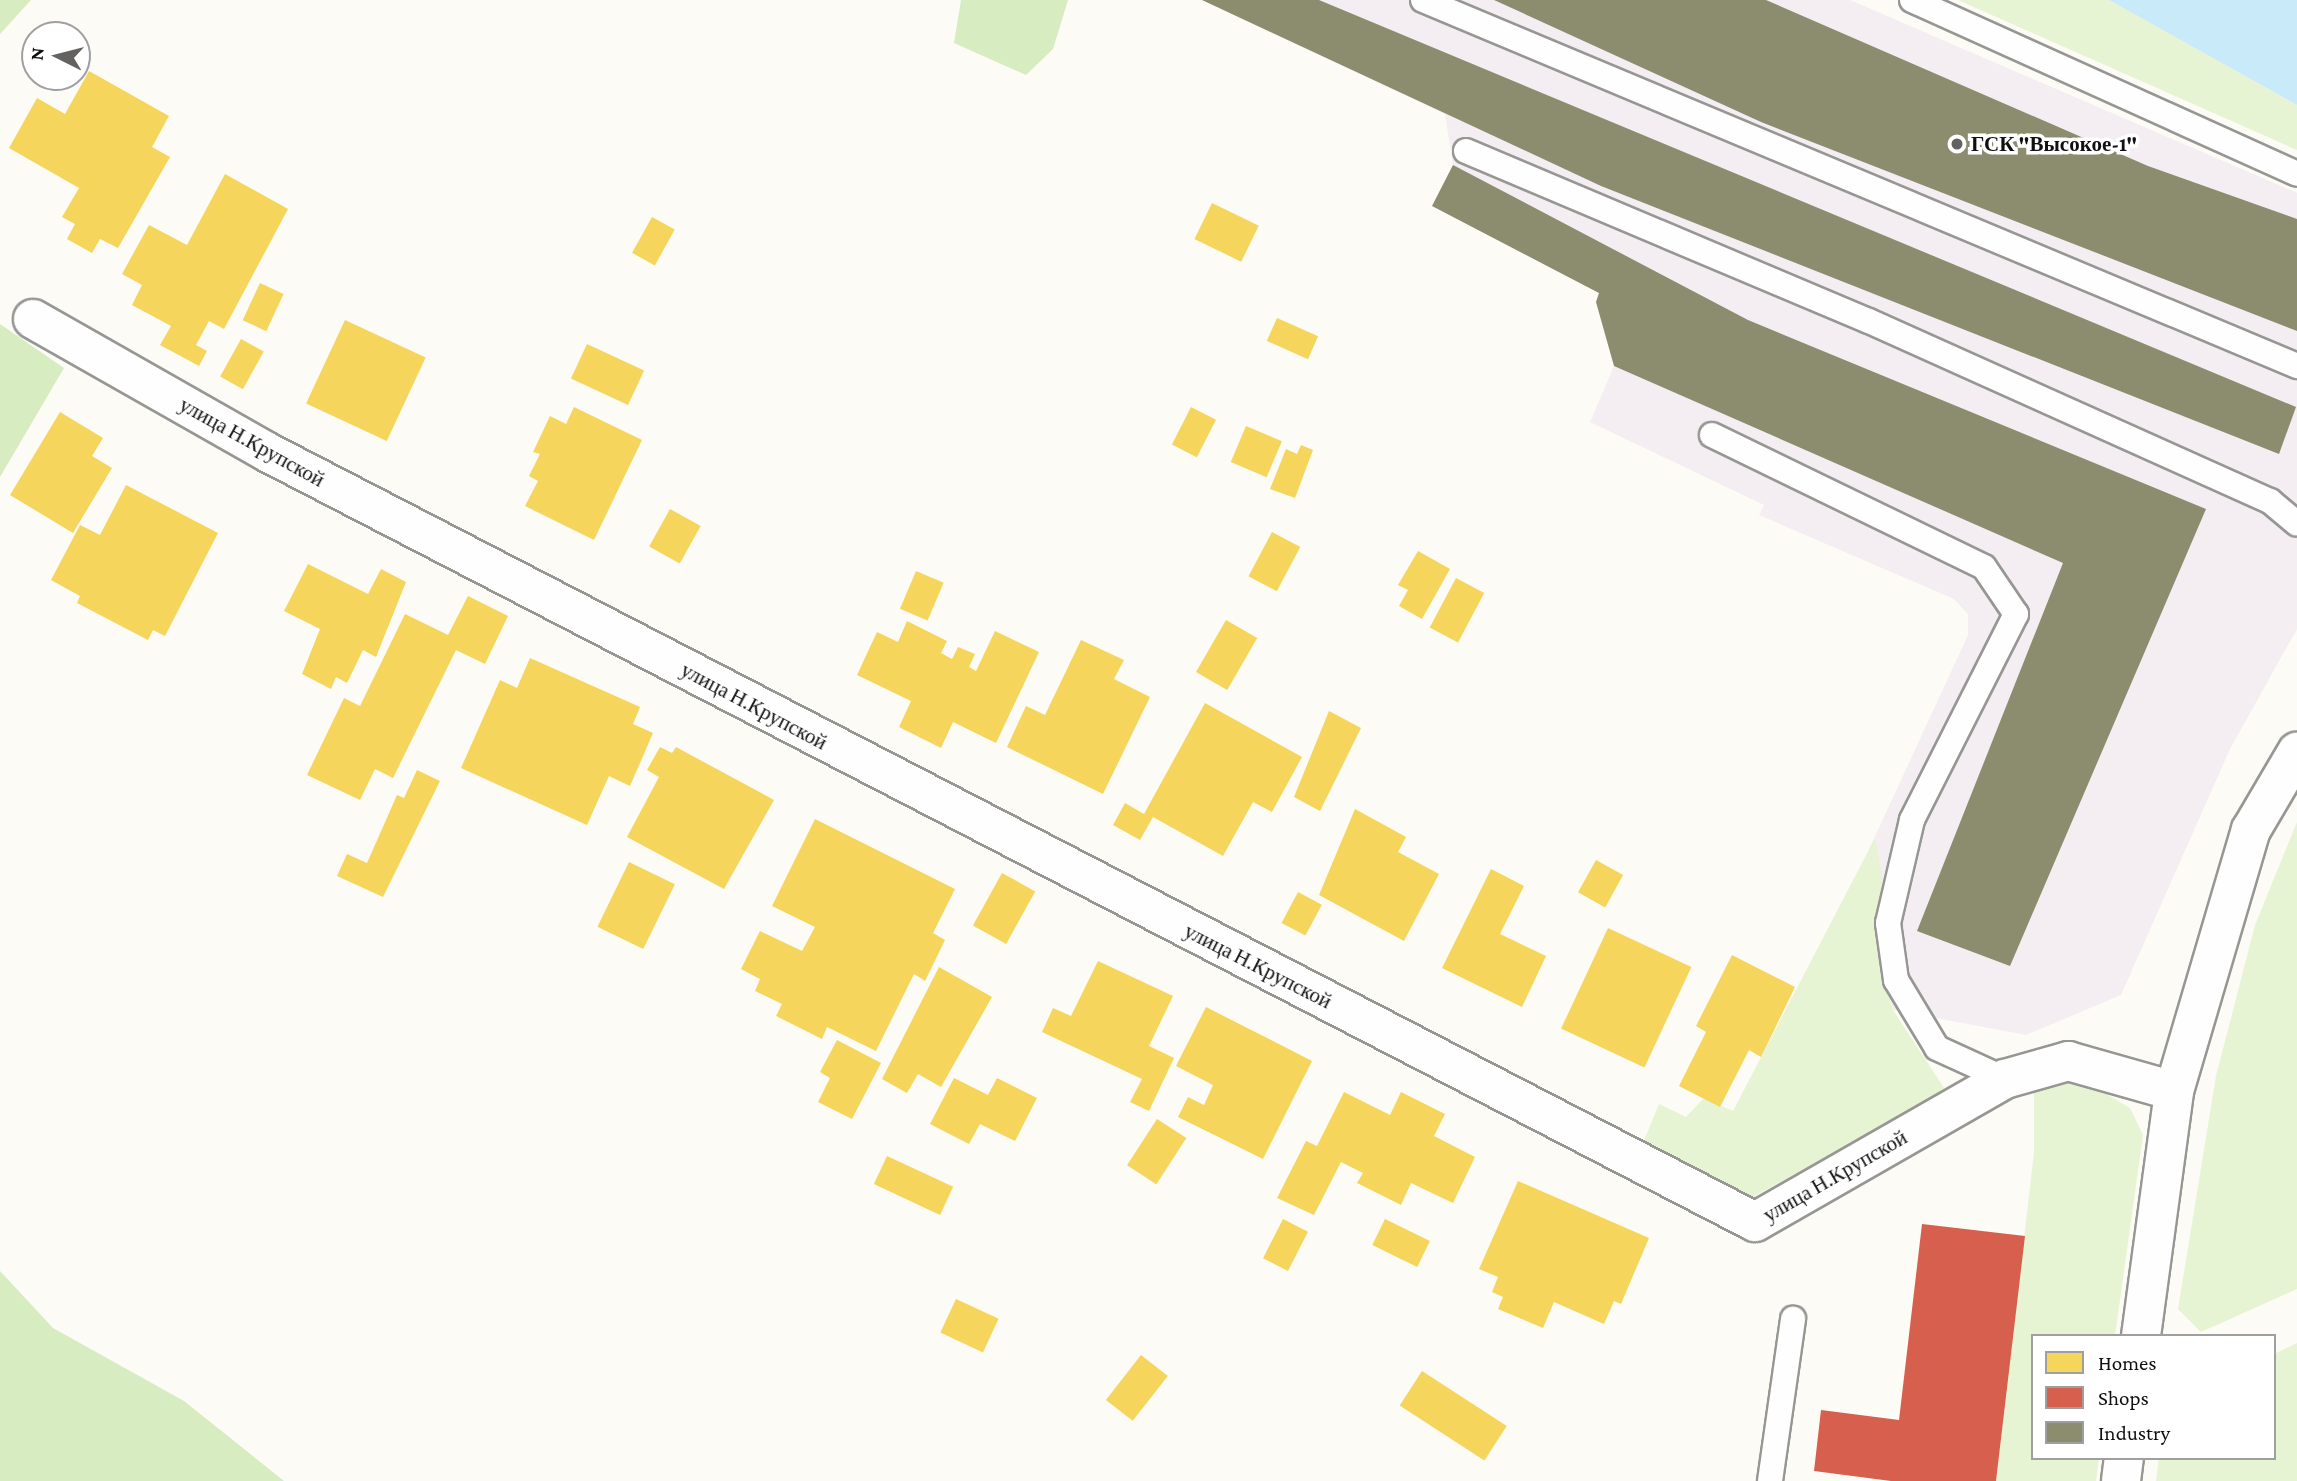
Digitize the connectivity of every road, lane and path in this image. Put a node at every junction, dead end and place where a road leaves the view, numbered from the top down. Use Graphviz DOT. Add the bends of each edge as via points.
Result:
graph roads {
  1 [pos="1423,0"];
  2 [pos="1912,0"];
  3 [pos="1466,151"];
  4 [pos="2297,174"];
  5 [pos="33,319"];
  6 [pos="2297,366"];
  7 [pos="1712,435"];
  8 [pos="2297,524"];
  9 [pos="2297,752"];
  10 [pos="2005,1079"];
  11 [pos="2174,1091"];
  12 [pos="1793,1319"];
  13 [pos="2141,1334"];
  14 [pos="2124,1460"];
  15 [pos="1770,1481"];
  16 [pos="2121,1481"];
  1 -- 6 [label="lane"];
  2 -- 4 [label="lane"];
  3 -- 8 [label="lane" via="2233,484 2270,501"];
  5 -- 10 [label="street, улица Н.Крупской" via="267,452 1755,1222"];
  7 -- 10 [label="lane" via="1984,567 2016,614 1912,820 1888,923 1896,980 1937,1048"];
  9 -- 11 [label="street" via="2251,830"];
  10 -- 11 [label="street, улица Н.Крупской" via="2068,1061"];
  11 -- 13 [label="street"];
  12 -- 15 [label="lane"];
  14 -- 16 [label="street"];
}
